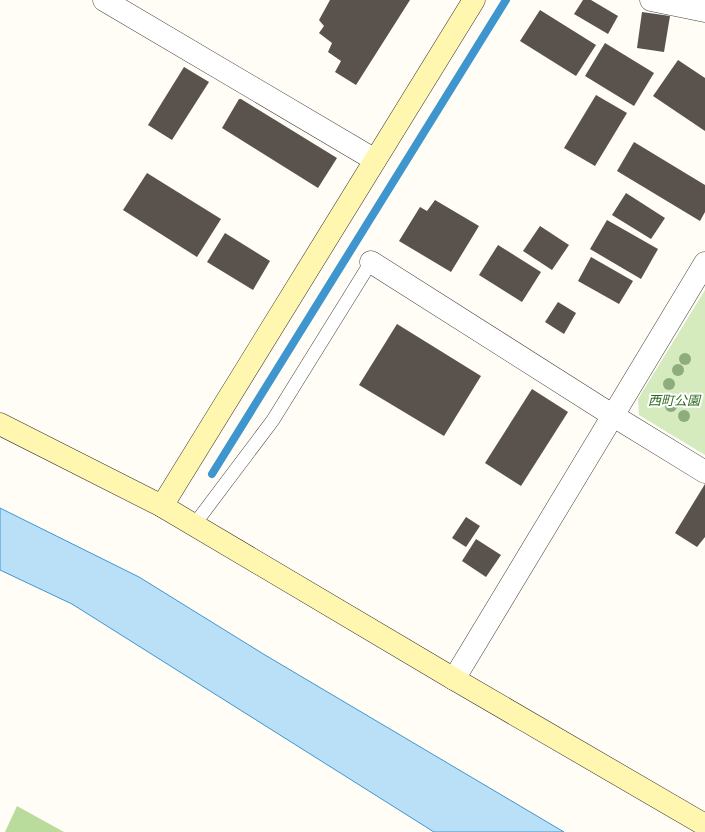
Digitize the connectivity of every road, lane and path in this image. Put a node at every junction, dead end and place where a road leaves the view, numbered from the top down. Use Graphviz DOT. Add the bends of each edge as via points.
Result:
graph roads {
  1 [pos="104,0"];
  2 [pos="474,0"];
  3 [pos="651,0"];
  4 [pos="705,11"];
  5 [pos="375,160"];
  6 [pos="371,262"];
  7 [pos="705,263"];
  8 [pos="612,416"];
  9 [pos="0,424"];
  10 [pos="705,472"];
  11 [pos="162,506"];
  12 [pos="194,525"];
  13 [pos="454,679"];
  14 [pos="705,825"];
  1 -- 5 [label="street"];
  2 -- 5 [label="street"];
  3 -- 4 [label="street"];
  5 -- 11 [label="street"];
  6 -- 8 [label="street"];
  6 -- 12 [label="lane" via="273,420"];
  7 -- 8 [label="street"];
  8 -- 10 [label="street"];
  8 -- 13 [label="street"];
  9 -- 11 [label="street"];
  11 -- 12 [label="street"];
  12 -- 13 [label="street"];
  13 -- 14 [label="street"];
}
